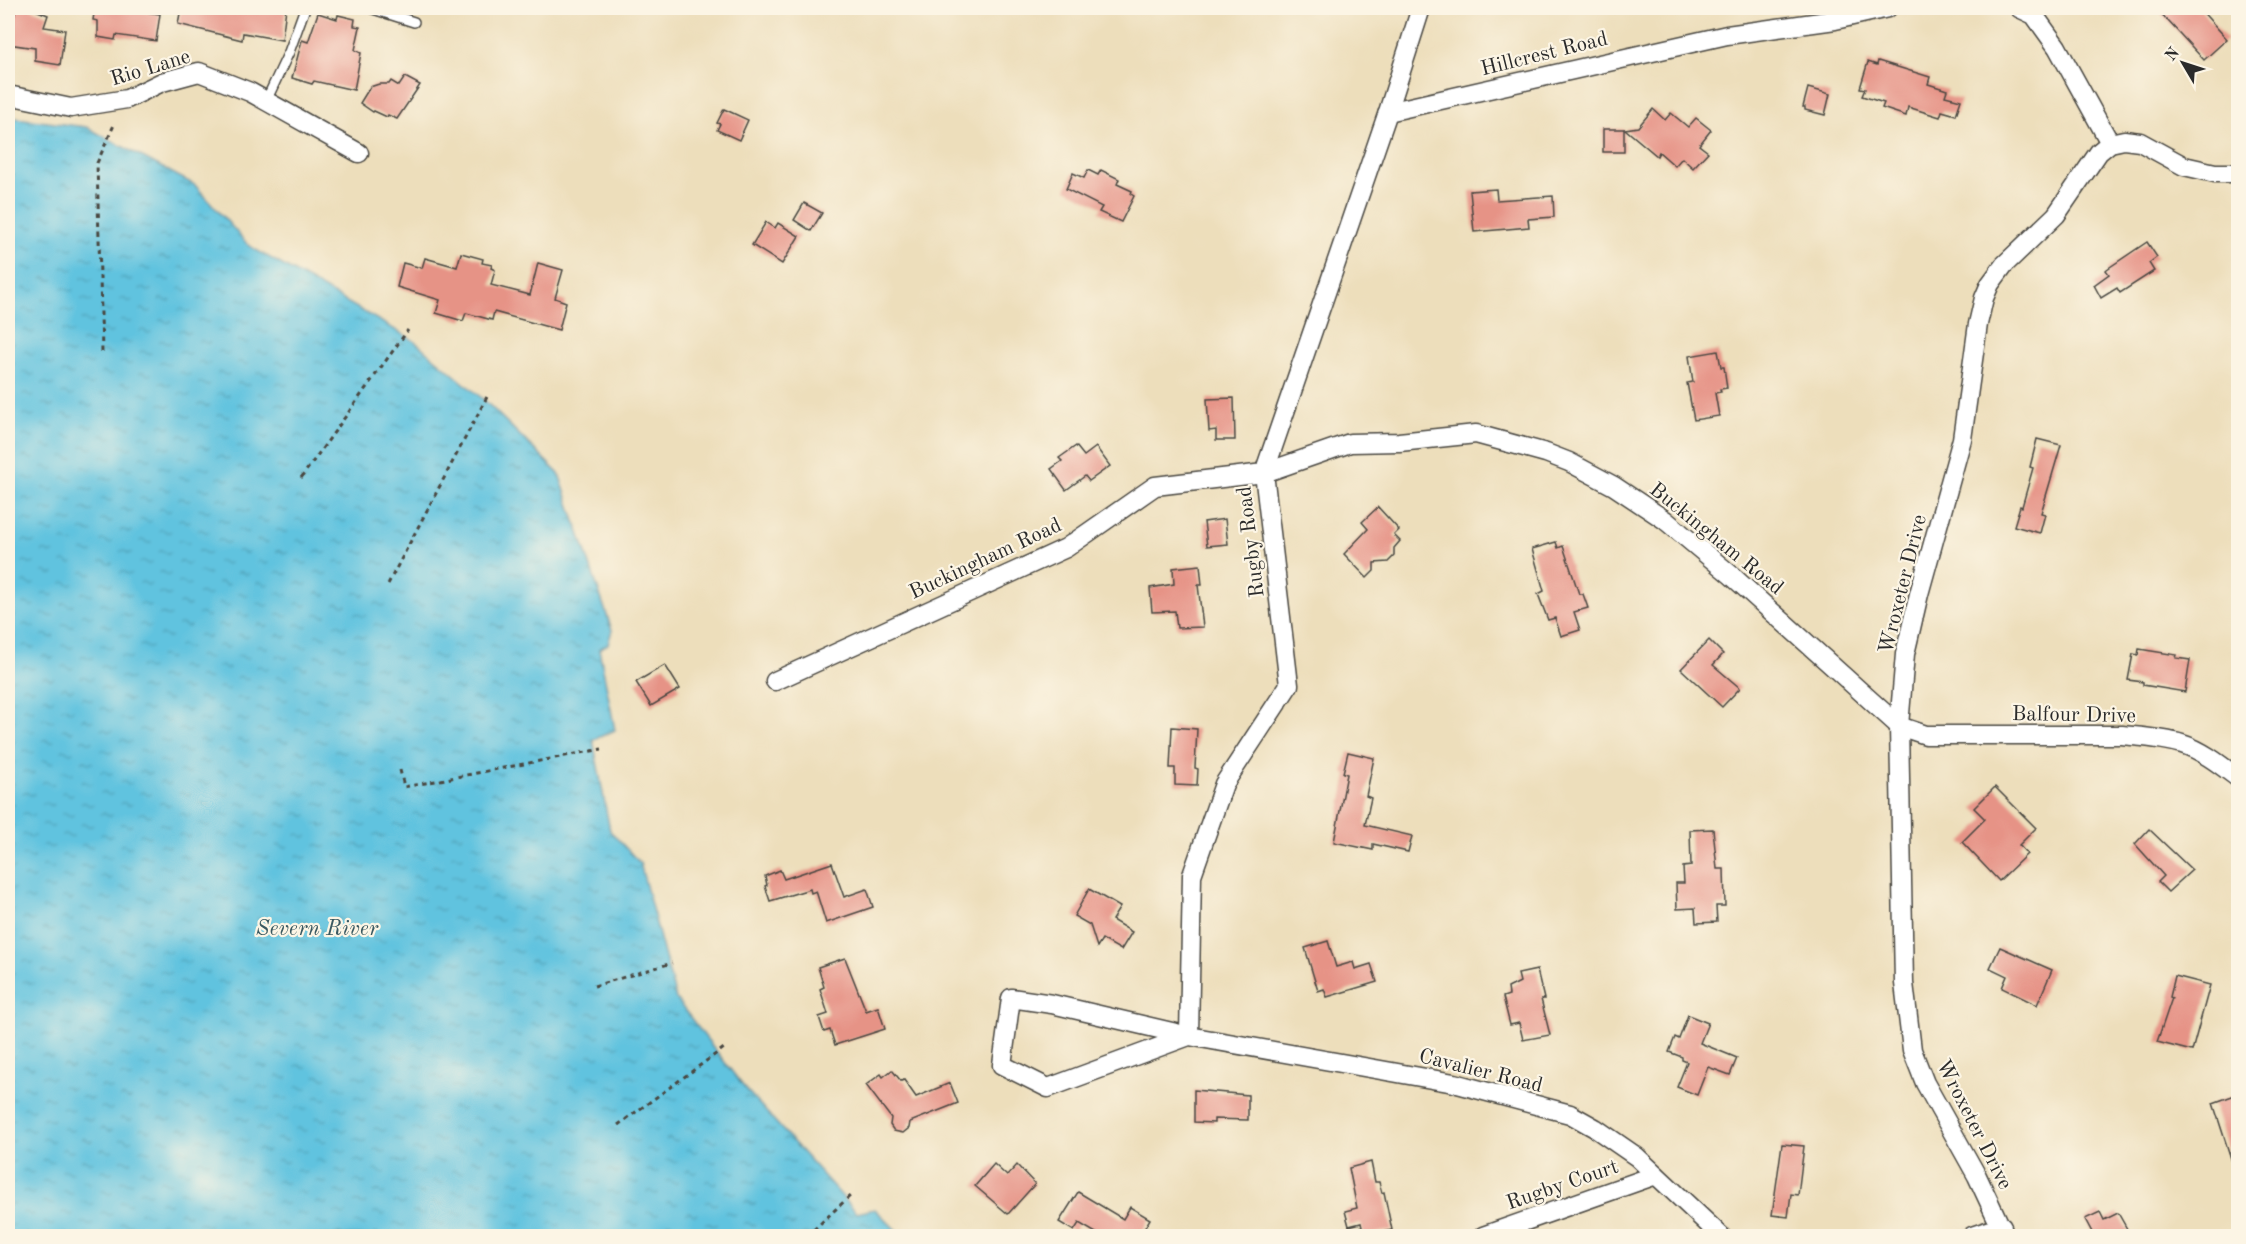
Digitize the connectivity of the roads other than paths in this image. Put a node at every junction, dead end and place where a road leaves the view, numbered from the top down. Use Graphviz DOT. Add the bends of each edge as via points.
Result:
graph roads {
  1 [pos="305,8"];
  2 [pos="370,8"];
  3 [pos="1421,8"];
  4 [pos="1888,8"];
  5 [pos="2019,8"];
  6 [pos="414,22"];
  7 [pos="8,95"];
  8 [pos="266,101"];
  9 [pos="1388,112"];
  10 [pos="2110,143"];
  11 [pos="360,153"];
  12 [pos="2238,173"];
  13 [pos="1264,473"];
  14 [pos="775,681"];
  15 [pos="1899,726"];
  16 [pos="2238,778"];
  17 [pos="1189,1036"];
  18 [pos="1165,1039"];
  19 [pos="1656,1175"];
  20 [pos="2003,1231"];
  21 [pos="1483,1236"];
  22 [pos="1721,1236"];
  23 [pos="1972,1236"];
  1 -- 8 [label="lane"];
  2 -- 6 [label="lane"];
  3 -- 9 [label="street, Rugby Road"];
  4 -- 9 [label="street, Hillcrest Road" via="1835,20 1727,35"];
  5 -- 10 [label="street" via="2034,15 2057,46"];
  7 -- 8 [label="street, Rio Lane" via="71,108 127,99 162,82 199,72"];
  8 -- 11 [label="street, Rio Lane"];
  9 -- 13 [label="street, Rugby Road"];
  10 -- 12 [label="street" via="2140,142 2184,166"];
  10 -- 15 [label="street, Wroxeter Drive" via="2099,152 2056,215 2004,265 1984,298 1962,439 1905,654"];
  13 -- 14 [label="street, Buckingham Road" via="1155,486 1066,548"];
  13 -- 15 [label="street, Buckingham Road" via="1350,443 1476,434 1546,453 1592,473 1665,520"];
  13 -- 17 [label="street, Rugby Road" via="1289,686 1224,784 1192,875"];
  15 -- 16 [label="street, Balfour Drive" via="1926,735 2154,738 2183,744"];
  15 -- 20 [label="street, Wroxeter Drive" via="1904,983 1912,1050 1925,1083"];
  17 -- 18 [label="street"];
  17 -- 19 [label="street, Cavalier Road" via="1454,1083 1570,1114 1637,1157"];
  18 -- 18 [label="street" via="1047,1088 1002,1065 1011,998 1052,1004"];
  19 -- 21 [label="street, Rugby Court"];
  19 -- 22 [label="street, Cavalier Road"];
  20 -- 23 [label="street"];
}
